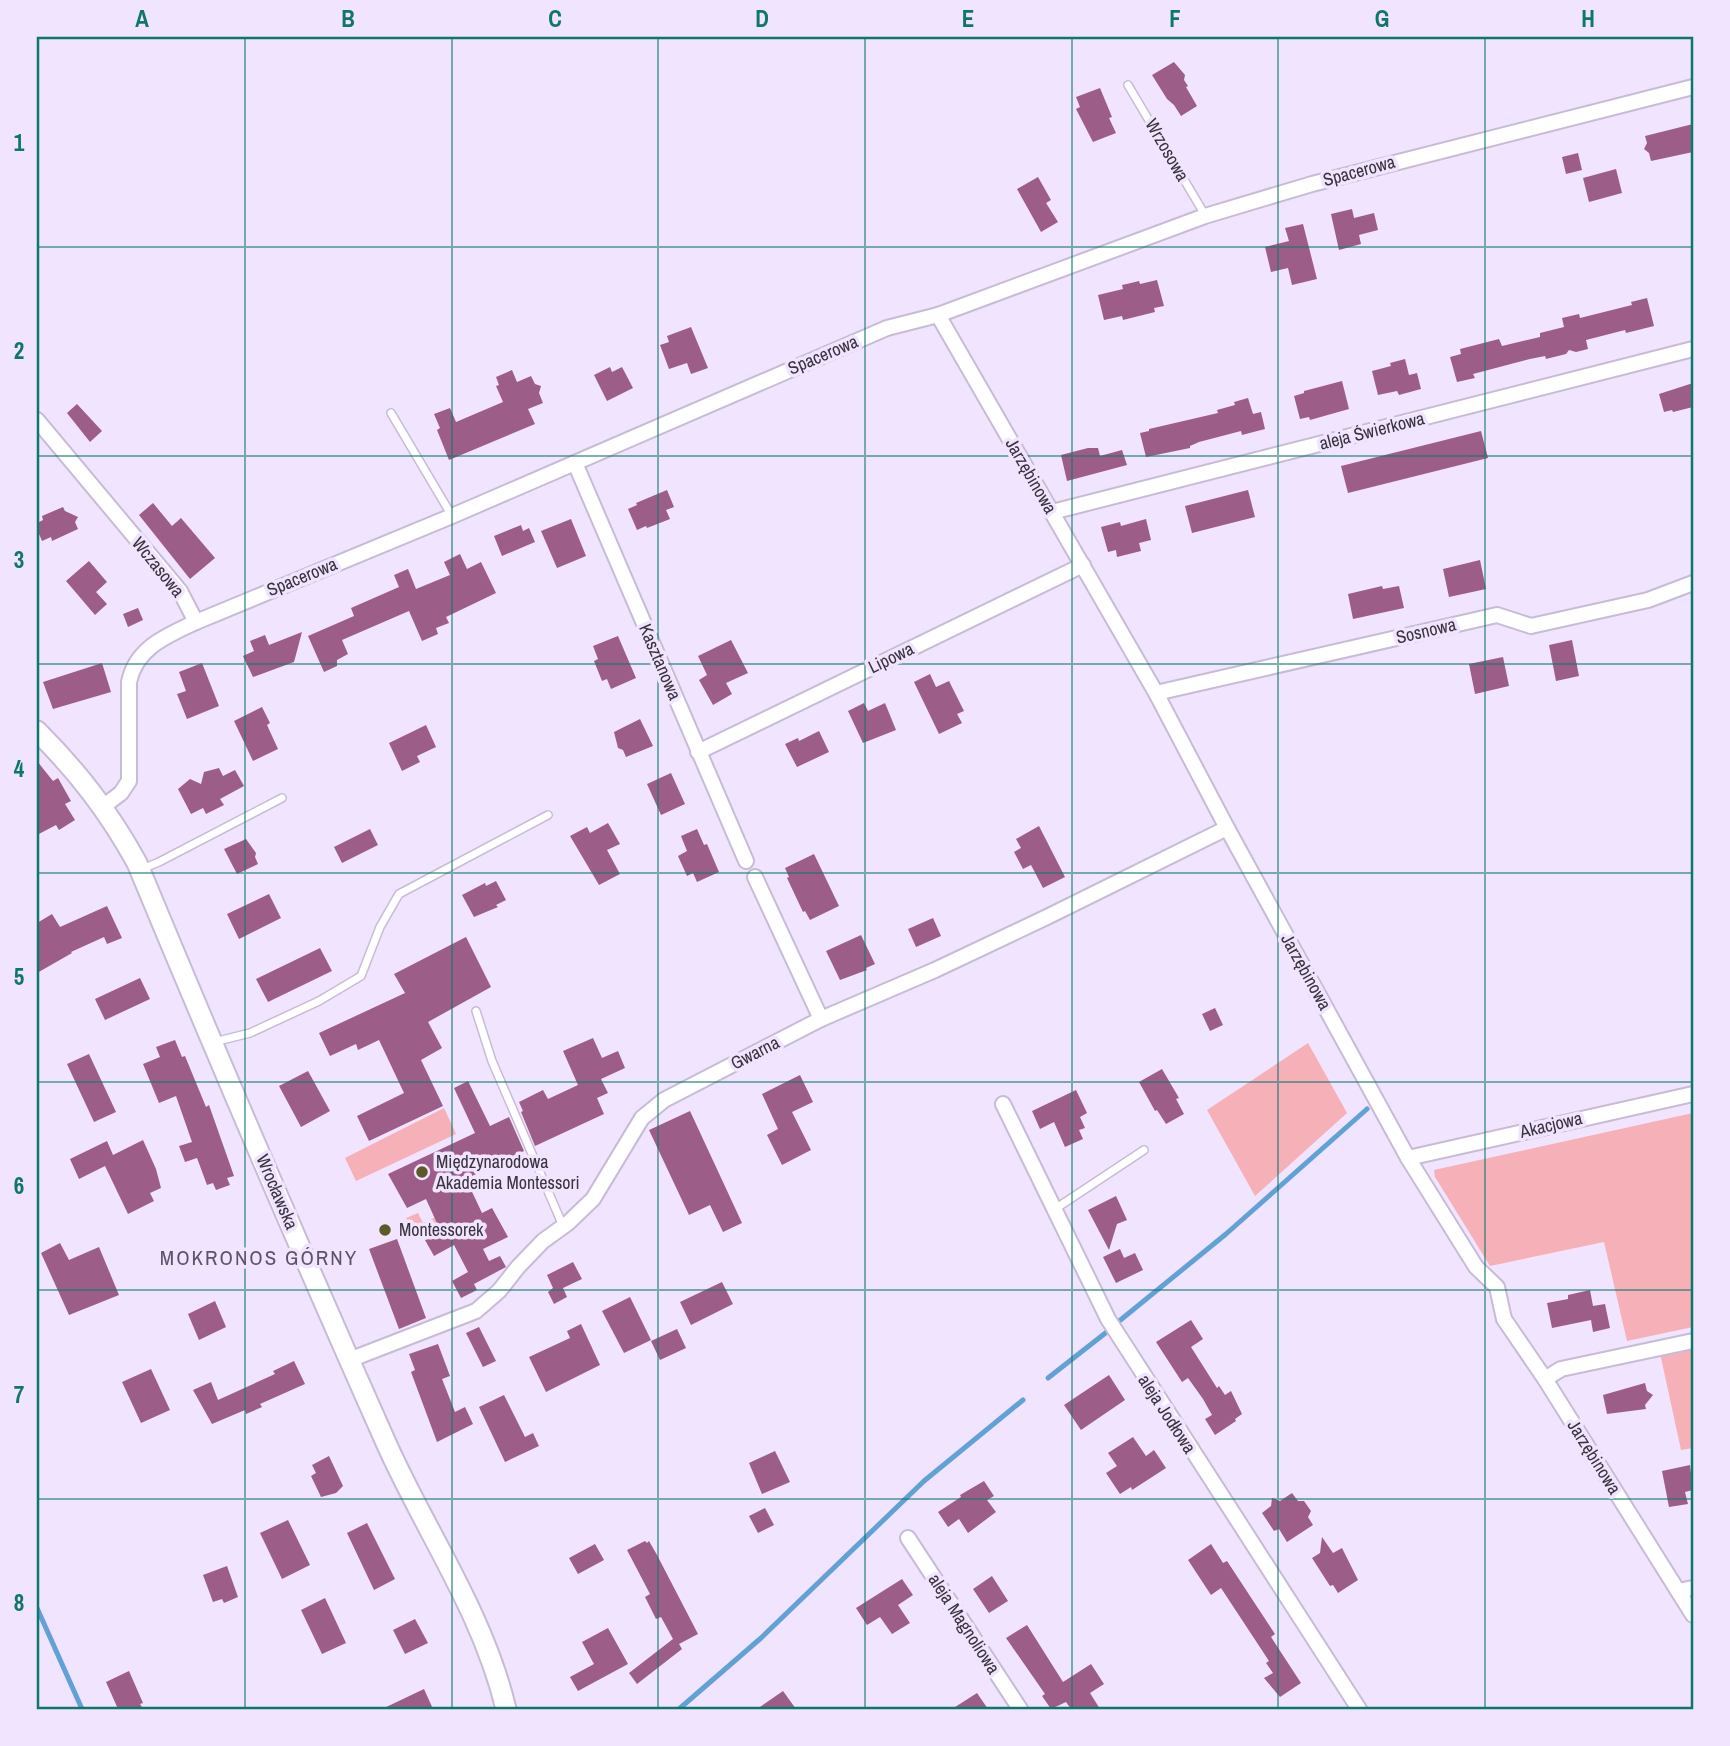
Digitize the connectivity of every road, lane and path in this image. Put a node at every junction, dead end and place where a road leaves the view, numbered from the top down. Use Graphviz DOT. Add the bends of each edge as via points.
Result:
graph roads {
  1 [pos="1128,85"];
  2 [pos="1693,87"];
  3 [pos="1205,216"];
  4 [pos="938,314"];
  5 [pos="1693,349"];
  6 [pos="391,413"];
  7 [pos="37,420"];
  8 [pos="575,463"];
  9 [pos="1052,512"];
  10 [pos="452,516"];
  11 [pos="1083,565"];
  12 [pos="1693,583"];
  13 [pos="196,622"];
  14 [pos="1156,693"];
  15 [pos="37,732"];
  16 [pos="698,752"];
  17 [pos="282,798"];
  18 [pos="104,806"];
  19 [pos="548,815"];
  20 [pos="1227,828"];
  21 [pos="746,861"];
  22 [pos="140,870"];
  23 [pos="755,877"];
  24 [pos="476,1011"];
  25 [pos="821,1019"];
  26 [pos="214,1042"];
  27 [pos="1693,1094"];
  28 [pos="1003,1104"];
  29 [pos="1144,1150"];
  30 [pos="1408,1158"];
  31 [pos="1054,1209"];
  32 [pos="563,1227"];
  33 [pos="1693,1341"];
  34 [pos="349,1360"];
  35 [pos="1545,1379"];
  36 [pos="908,1538"];
  37 [pos="1693,1588"];
  38 [pos="1678,1591"];
  39 [pos="1693,1615"];
  40 [pos="506,1709"];
  41 [pos="1020,1709"];
  42 [pos="1359,1709"];
  1 -- 3 [label="lane, Wrzosowa"];
  2 -- 3 [label="street, Spacerowa" via="1418,155"];
  3 -- 4 [label="street, Spacerowa"];
  4 -- 8 [label="street, Spacerowa" via="850,343"];
  4 -- 9 [label="street, Jarzębinowa"];
  5 -- 9 [label="street, aleja Świerkowa"];
  6 -- 10 [label="lane"];
  7 -- 13 [label="street, Wczasowa" via="180,591"];
  8 -- 10 [label="street, Spacerowa"];
  8 -- 16 [label="street, Kasztanowa"];
  9 -- 11 [label="street, Jarzębinowa"];
  10 -- 13 [label="street, Spacerowa"];
  11 -- 14 [label="street, Jarzębinowa"];
  11 -- 16 [label="street, Lipowa"];
  12 -- 14 [label="street, Sosnowa" via="1648,600 1531,626 1497,615"];
  13 -- 18 [label="street, Spacerowa" via="157,641 132,669 129,781"];
  14 -- 20 [label="street, Jarzębinowa"];
  15 -- 18 [label="street, Wrocławska"];
  16 -- 21 [label="street, Kasztanowa"];
  17 -- 22 [label="lane"];
  18 -- 22 [label="street, Wrocławska"];
  19 -- 26 [label="lane" via="399,894 361,976 250,1032"];
  20 -- 25 [label="street, Gwarna" via="935,970"];
  20 -- 30 [label="street, Jarzębinowa"];
  22 -- 26 [label="street, Wrocławska"];
  23 -- 25 [label="street"];
  24 -- 32 [label="lane"];
  25 -- 32 [label="street, Gwarna" via="649,1112 593,1199"];
  26 -- 34 [label="street, Wrocławska"];
  27 -- 30 [label="street, Akacjowa"];
  28 -- 31 [label="street, aleja Jodłowa"];
  29 -- 31 [label="lane"];
  30 -- 35 [label="street, Jarzębinowa" via="1476,1267 1497,1287 1504,1319"];
  31 -- 42 [label="street, aleja Jodłowa" via="1126,1349"];
  32 -- 34 [label="street, Gwarna" via="543,1241 476,1311"];
  33 -- 35 [label="street" via="1561,1369"];
  34 -- 40 [label="street, Wrocławska" via="398,1470 477,1620"];
  35 -- 38 [label="street, Jarzębinowa"];
  36 -- 41 [label="street, aleja Magnoliowa"];
  37 -- 38 [label="street"];
  38 -- 39 [label="street, Jarzębinowa"];
}
